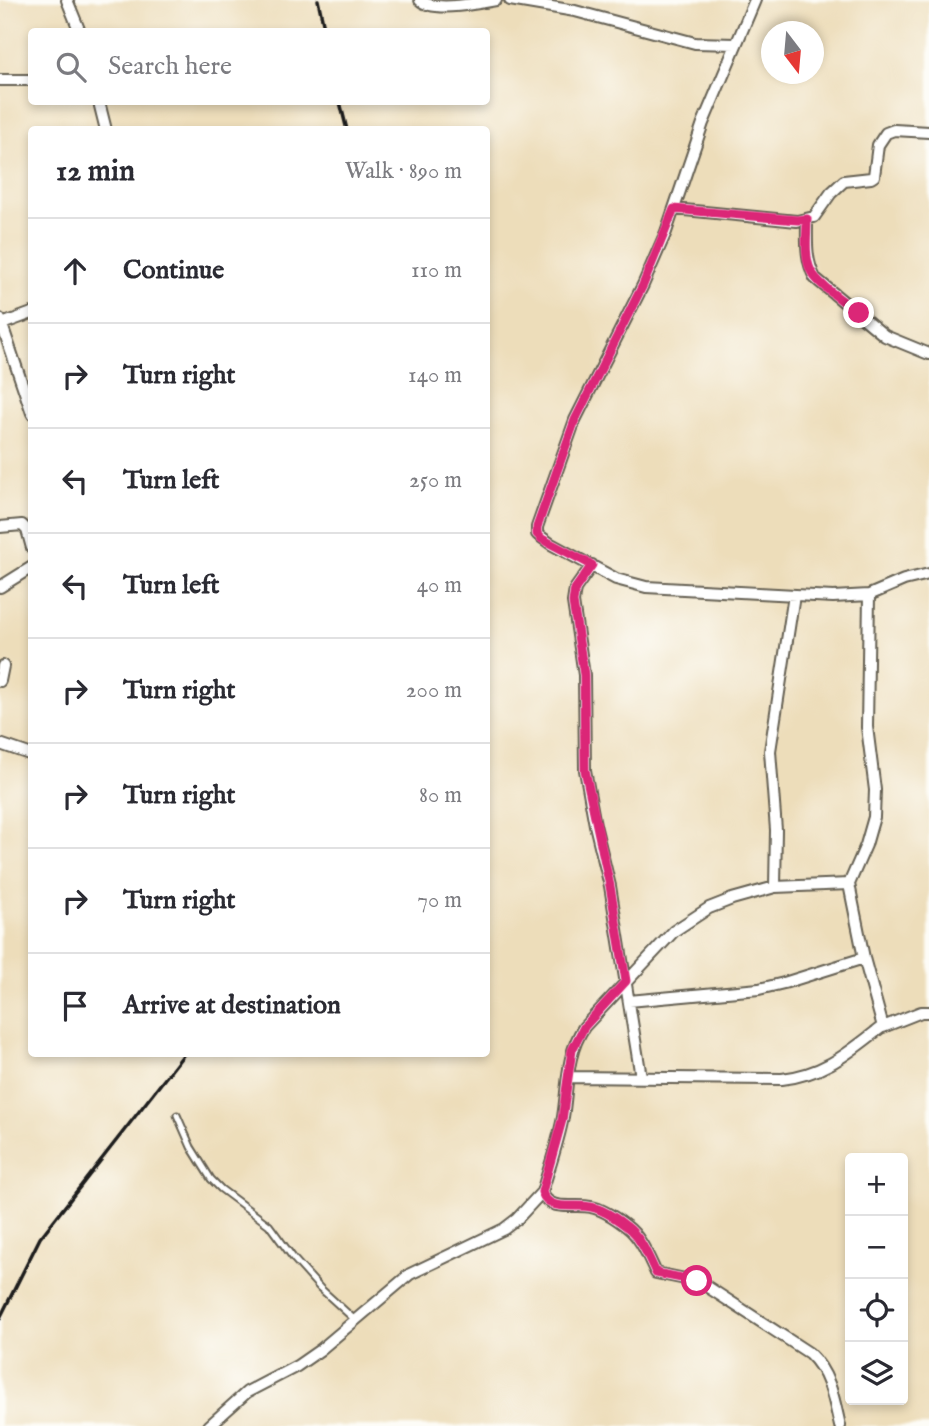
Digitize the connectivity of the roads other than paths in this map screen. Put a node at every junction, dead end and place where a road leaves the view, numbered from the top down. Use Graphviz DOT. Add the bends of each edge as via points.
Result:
graph roads {
  1 [pos="67,0"];
  2 [pos="420,0"];
  3 [pos="496,0"];
  4 [pos="510,0"];
  5 [pos="755,0"];
  6 [pos="576,6"];
  7 [pos="78,28"];
  8 [pos="736,44"];
  9 [pos="0,80"];
  10 [pos="28,80"];
  11 [pos="100,105"];
  12 [pos="105,126"];
  13 [pos="929,132"];
  14 [pos="674,209"];
  15 [pos="807,219"];
  16 [pos="28,314"];
  17 [pos="1,321"];
  18 [pos="929,354"];
  19 [pos="28,401"];
  20 [pos="0,527"];
  21 [pos="28,534"];
  22 [pos="592,565"];
  23 [pos="28,570"];
  24 [pos="929,574"];
  25 [pos="0,587"];
  26 [pos="794,595"];
  27 [pos="869,595"];
  28 [pos="3,666"];
  29 [pos="0,681"];
  30 [pos="0,744"];
  31 [pos="28,754"];
  32 [pos="849,884"];
  33 [pos="775,887"];
  34 [pos="864,958"];
  35 [pos="626,981"];
  36 [pos="629,1001"];
  37 [pos="929,1012"];
  38 [pos="883,1026"];
  39 [pos="568,1077"];
  40 [pos="641,1077"];
  41 [pos="177,1115"];
  42 [pos="542,1192"];
  43 [pos="355,1320"];
  44 [pos="209,1426"];
  45 [pos="840,1426"];
  1 -- 7 [label="street"];
  2 -- 3 [label="street" via="430,5"];
  4 -- 6 [label="street"];
  5 -- 8 [label="street"];
  6 -- 8 [label="street" via="695,43"];
  8 -- 14 [label="street"];
  9 -- 10 [label="street"];
  11 -- 12 [label="street"];
  13 -- 15 [label="street" via="886,132 878,145 874,176 844,181 814,217"];
  14 -- 15 [label="street"];
  14 -- 22 [label="street" via="643,285 575,420 537,527 542,539"];
  15 -- 18 [label="street" via="807,255 815,278 885,336"];
  16 -- 17 [label="street"];
  17 -- 19 [label="street"];
  20 -- 21 [label="street" via="22,526"];
  22 -- 26 [label="street" via="615,579 646,587"];
  22 -- 35 [label="street" via="575,589 573,602 584,675 585,770"];
  23 -- 25 [label="street"];
  24 -- 27 [label="street"];
  26 -- 27 [label="street"];
  26 -- 33 [label="street" via="770,751"];
  27 -- 32 [label="street" via="867,727 874,817"];
  28 -- 29 [label="street"];
  30 -- 31 [label="street"];
  32 -- 33 [label="street"];
  32 -- 34 [label="street"];
  33 -- 35 [label="street" via="732,899 690,919"];
  34 -- 36 [label="street" via="759,989"];
  34 -- 38 [label="street"];
  35 -- 36 [label="street"];
  35 -- 39 [label="street" via="577,1037"];
  36 -- 40 [label="street"];
  37 -- 38 [label="street"];
  38 -- 40 [label="street" via="824,1068 804,1076"];
  39 -- 40 [label="street"];
  39 -- 42 [label="street" via="562,1120"];
  41 -- 43 [label="lane" via="211,1179 269,1224 294,1259"];
  42 -- 43 [label="street" via="504,1229 410,1274"];
  42 -- 45 [label="street" via="553,1205 591,1207 626,1226 642,1243 656,1273 700,1283 809,1353 828,1379"];
  43 -- 44 [label="street" via="308,1359 247,1392"];
}
